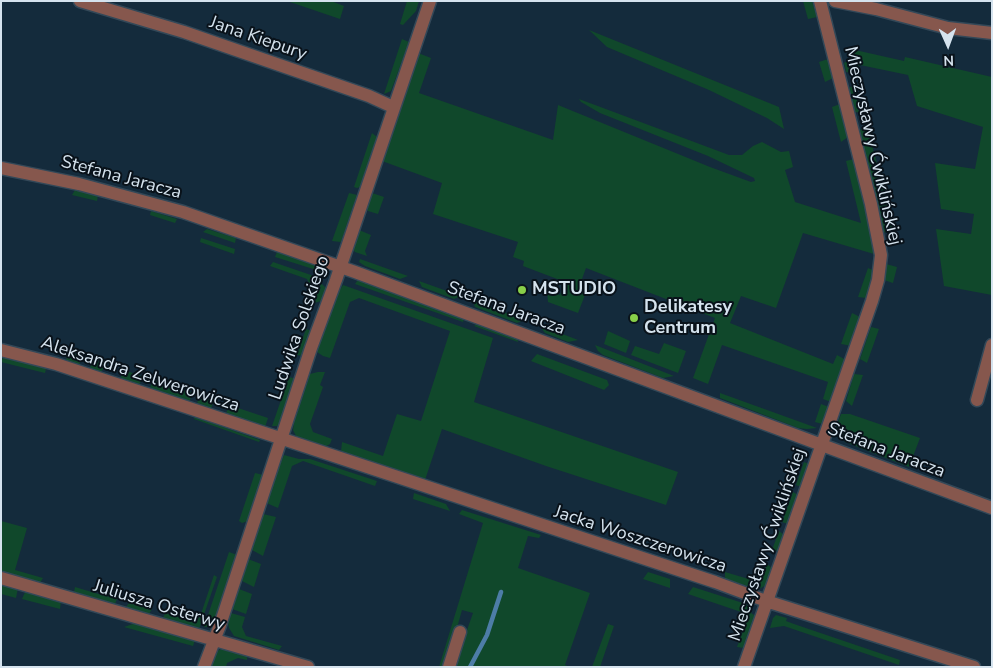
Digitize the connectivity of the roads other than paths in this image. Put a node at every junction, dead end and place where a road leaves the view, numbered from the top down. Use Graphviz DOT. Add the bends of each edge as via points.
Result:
graph roads {
  1 [pos="80,1"];
  2 [pos="430,1"];
  3 [pos="820,1"];
  4 [pos="835,1"];
  5 [pos="992,33"];
  6 [pos="393,107"];
  7 [pos="1,168"];
  8 [pos="340,267"];
  9 [pos="992,345"];
  10 [pos="1,350"];
  11 [pos="976,400"];
  12 [pos="280,439"];
  13 [pos="822,445"];
  14 [pos="992,508"];
  15 [pos="523,520"];
  16 [pos="1,578"];
  17 [pos="766,601"];
  18 [pos="460,632"];
  19 [pos="213,641"];
  20 [pos="204,667"];
  21 [pos="308,667"];
  22 [pos="449,667"];
  23 [pos="744,667"];
  24 [pos="974,667"];
  1 -- 6 [label="street, Jana Kiepury" via="184,32"];
  2 -- 6 [label="street, Ludwika Solskiego"];
  3 -- 13 [label="street, Mieczysławy Ćwiklińskiej" via="880,255 872,301"];
  4 -- 5 [label="street" via="948,28"];
  6 -- 8 [label="street, Ludwika Solskiego"];
  7 -- 8 [label="street, Stefana Jaracza" via="78,184 183,212"];
  8 -- 12 [label="street, Ludwika Solskiego"];
  8 -- 13 [label="street, Stefana Jaracza"];
  9 -- 11 [label="street"];
  10 -- 12 [label="street, Aleksandra Zelwerowicza" via="56,364"];
  12 -- 15 [label="street, Aleksandra Zelwerowicza"];
  12 -- 19 [label="street, Ludwika Solskiego"];
  13 -- 14 [label="street, Stefana Jaracza"];
  13 -- 17 [label="street, Mieczysławy Ćwiklińskiej"];
  15 -- 17 [label="street, Jacka Woszczerowicza"];
  16 -- 19 [label="street, Juliusza Osterwy"];
  17 -- 23 [label="street, Mieczysławy Ćwiklińskiej"];
  17 -- 24 [label="street, Jacka Woszczerowicza"];
  18 -- 22 [label="street"];
  19 -- 20 [label="street, Ludwika Solskiego"];
  19 -- 21 [label="street, Juliusza Osterwy"];
}
